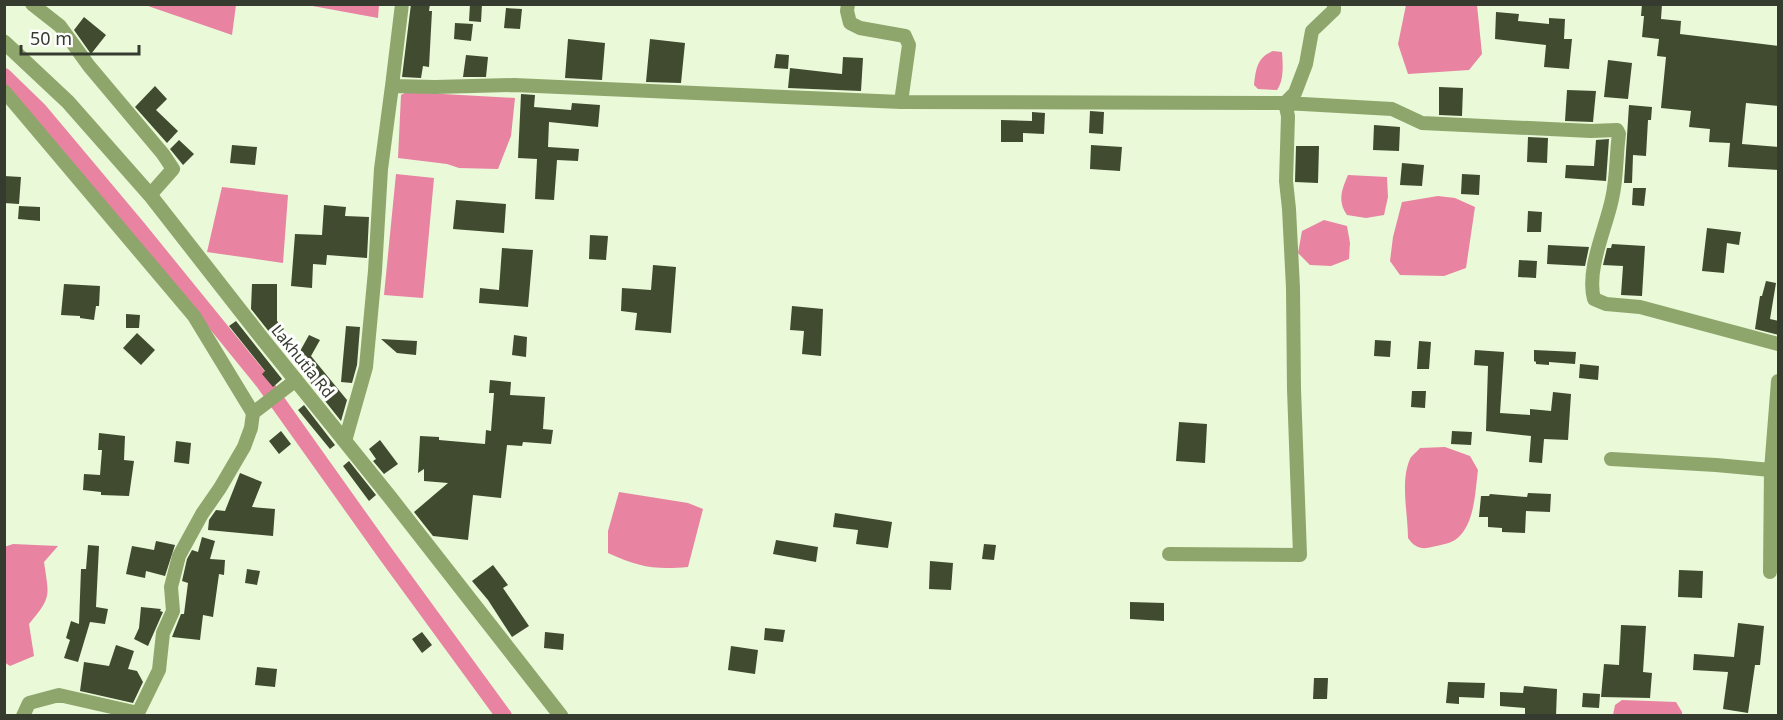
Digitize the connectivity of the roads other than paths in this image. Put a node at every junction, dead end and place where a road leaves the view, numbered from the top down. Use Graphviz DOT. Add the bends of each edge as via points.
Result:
graph roads {
  1 [pos="32,4"];
  2 [pos="402,4"];
  3 [pos="848,4"];
  4 [pos="1334,4"];
  5 [pos="4,42"];
  6 [pos="392,86"];
  7 [pos="4,91"];
  8 [pos="901,102"];
  9 [pos="1285,103"];
  10 [pos="150,195"];
  11 [pos="1779,344"];
  12 [pos="296,380"];
  13 [pos="1779,381"];
  14 [pos="256,410"];
  15 [pos="345,441"];
  16 [pos="1611,459"];
  17 [pos="1771,470"];
  18 [pos="1169,554"];
  19 [pos="1770,572"];
  20 [pos="23,716"];
  21 [pos="561,716"];
  1 -- 10 [label="street" via="60,26 173,169"];
  2 -- 6 [label="street"];
  3 -- 8 [label="street" via="850,23 905,36 909,45"];
  4 -- 9 [label="street" via="1334,10 1312,31 1306,64 1295,93"];
  5 -- 10 [label="street, Lakhutia Rd" via="68,102"];
  6 -- 8 [label="street" via="514,85"];
  6 -- 15 [label="street" via="381,169 366,367"];
  7 -- 14 [label="street" via="194,316"];
  8 -- 9 [label="street"];
  9 -- 11 [label="street" via="1392,109 1422,123 1617,130 1613,197 1598,248 1594,299 1640,307"];
  9 -- 18 [label="street" via="1300,555"];
  10 -- 12 [label="street, Lakhutia Rd"];
  12 -- 14 [label="street"];
  12 -- 15 [label="street, Lakhutia Rd"];
  13 -- 17 [label="street"];
  14 -- 20 [label="street" via="244,447 179,556 159,670 138,713 59,694 29,703"];
  15 -- 21 [label="street, Lakhutia Rd"];
  16 -- 17 [label="street"];
  17 -- 19 [label="street"];
}
